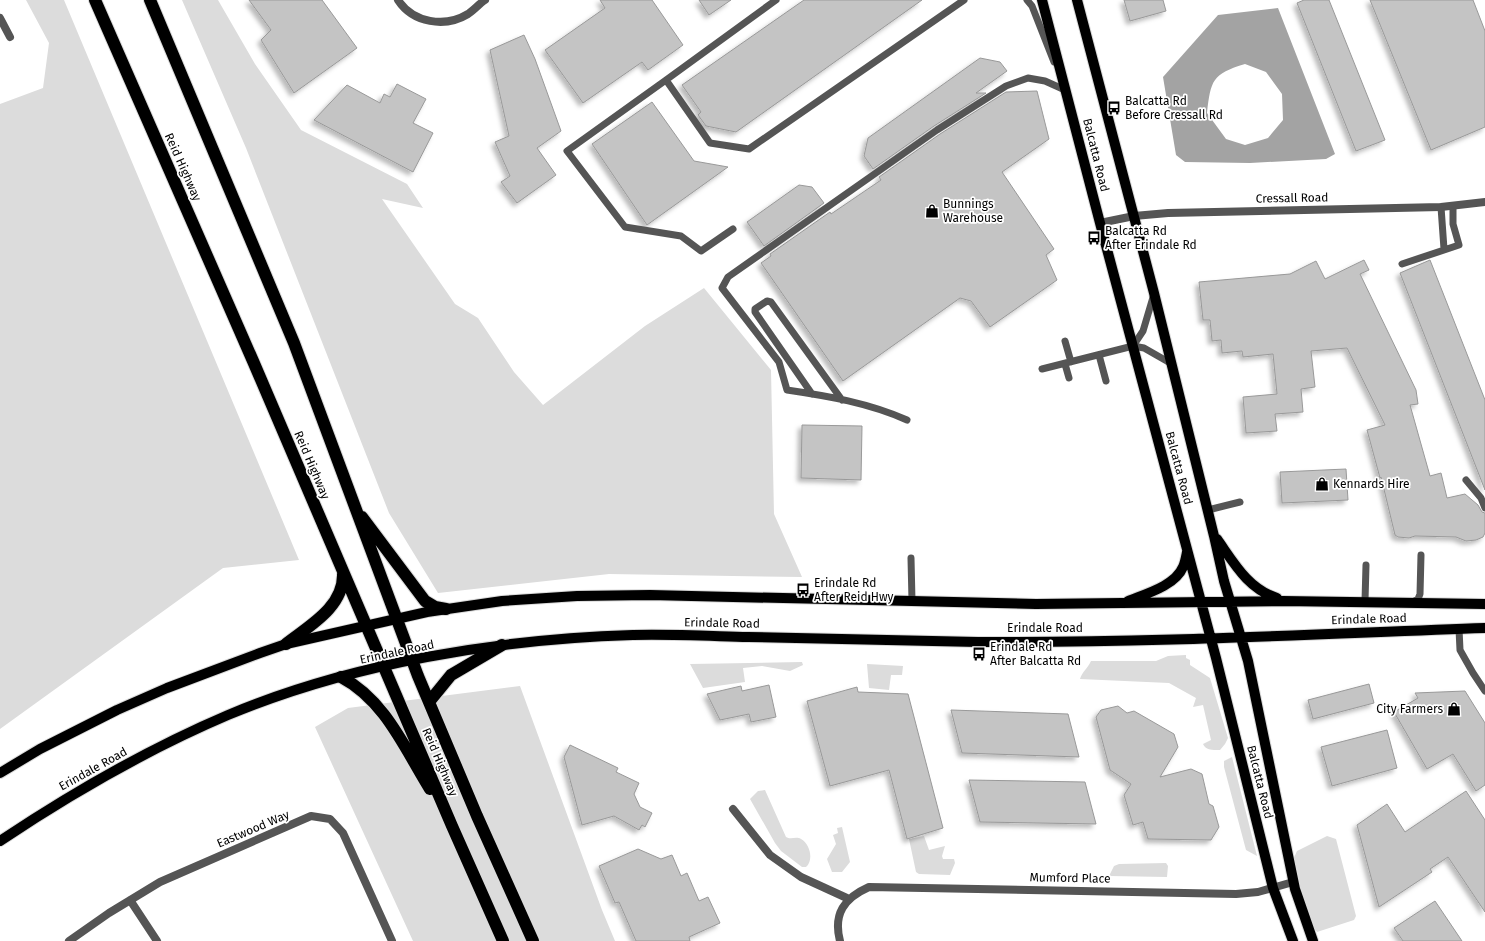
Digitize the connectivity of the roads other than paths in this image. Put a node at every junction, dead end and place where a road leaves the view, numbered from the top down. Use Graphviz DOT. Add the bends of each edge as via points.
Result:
graph roads {
  1 [pos="95,0"];
  2 [pos="150,0"];
  3 [pos="398,0"];
  4 [pos="485,0"];
  5 [pos="776,0"];
  6 [pos="964,0"];
  7 [pos="1026,0"];
  8 [pos="1042,0"];
  9 [pos="1078,0"];
  10 [pos="0,18"];
  11 [pos="10,37"];
  12 [pos="666,80"];
  13 [pos="1065,90"];
  14 [pos="1485,202"];
  15 [pos="1453,206"];
  16 [pos="1441,207"];
  17 [pos="1134,216"];
  18 [pos="1100,223"];
  19 [pos="733,229"];
  20 [pos="1444,250"];
  21 [pos="1402,264"];
  22 [pos="1154,293"];
  23 [pos="1065,341"];
  24 [pos="1134,346"];
  25 [pos="1099,355"];
  26 [pos="1068,363"];
  27 [pos="1172,364"];
  28 [pos="1042,369"];
  29 [pos="1069,378"];
  30 [pos="1106,381"];
  31 [pos="812,394"];
  32 [pos="842,400"];
  33 [pos="907,420"];
  34 [pos="1466,480"];
  35 [pos="1240,502"];
  36 [pos="352,503"];
  37 [pos="1485,508"];
  38 [pos="1208,510"];
  39 [pos="1214,536"];
  40 [pos="1187,551"];
  41 [pos="1421,555"];
  42 [pos="911,558"];
  43 [pos="1366,565"];
  44 [pos="343,572"];
  45 [pos="1283,600"];
  46 [pos="912,601"];
  47 [pos="1230,601"];
  48 [pos="1365,601"];
  49 [pos="1201,602"];
  50 [pos="1124,603"];
  51 [pos="1412,603"];
  52 [pos="1485,604"];
  53 [pos="446,610"];
  54 [pos="396,619"];
  55 [pos="367,626"];
  56 [pos="1485,628"];
  57 [pos="1459,629"];
  58 [pos="1241,636"];
  59 [pos="1210,638"];
  60 [pos="286,644"];
  61 [pos="502,645"];
  62 [pos="412,661"];
  63 [pos="385,667"];
  64 [pos="341,677"];
  65 [pos="1485,691"];
  66 [pos="429,702"];
  67 [pos="0,774"];
  68 [pos="733,809"];
  69 [pos="452,826"];
  70 [pos="0,841"];
  71 [pos="1294,882"];
  72 [pos="1273,888"];
  73 [pos="849,899"];
  74 [pos="130,900"];
  75 [pos="69,941"];
  76 [pos="157,941"];
  77 [pos="392,941"];
  78 [pos="503,941"];
  79 [pos="533,941"];
  80 [pos="840,941"];
  81 [pos="1293,941"];
  82 [pos="1313,941"];
  1 -- 44 [label="highway, Reid Highway"];
  2 -- 36 [label="highway, Reid Highway" via="294,343 325,422"];
  3 -- 4 [label="street" via="416,17 432,22 451,21 468,14"];
  5 -- 12 [label="lane"];
  6 -- 12 [label="lane" via="749,149 710,143"];
  7 -- 13 [label="lane" via="1032,6"];
  8 -- 13 [label="main road, Balcatta Road"];
  9 -- 17 [label="main road, Balcatta Road"];
  10 -- 11 [label="street"];
  12 -- 19 [label="lane" via="567,150 625,227 681,236 701,251"];
  13 -- 18 [label="main road, Balcatta Road"];
  13 -- 31 [label="lane" via="1045,81 1028,78 1006,86 938,130 728,277 722,288 779,362 787,390"];
  14 -- 15 [label="street, Cressall Road"];
  15 -- 16 [label="street, Cressall Road"];
  15 -- 20 [label="lane" via="1453,224 1459,245"];
  16 -- 17 [label="street, Cressall Road" via="1168,213"];
  16 -- 20 [label="lane"];
  17 -- 18 [label="street, Cressall Road"];
  17 -- 22 [label="main road, Balcatta Road"];
  18 -- 24 [label="main road, Balcatta Road"];
  20 -- 21 [label="lane"];
  22 -- 24 [label="lane" via="1143,331"];
  22 -- 27 [label="main road, Balcatta Road"];
  23 -- 26 [label="lane"];
  24 -- 25 [label="lane"];
  24 -- 27 [label="lane" via="1144,348"];
  24 -- 40 [label="main road, Balcatta Road"];
  25 -- 26 [label="lane"];
  25 -- 30 [label="lane"];
  26 -- 28 [label="lane"];
  26 -- 29 [label="lane"];
  27 -- 38 [label="main road, Balcatta Road"];
  31 -- 32 [label="lane"];
  31 -- 32 [label="lane" via="755,312 755,309 767,301 771,302"];
  32 -- 33 [label="lane" via="884,410"];
  34 -- 37 [label="lane" via="1481,498"];
  35 -- 38 [label="lane"];
  36 -- 53 [label="highway" via="416,591 425,601"];
  36 -- 54 [label="highway, Reid Highway"];
  38 -- 39 [label="main road, Balcatta Road"];
  39 -- 45 [label="main road" via="1253,586 1265,594"];
  39 -- 47 [label="main road, Balcatta Road"];
  40 -- 49 [label="main road, Balcatta Road"];
  40 -- 50 [label="main road" via="1183,567 1172,580"];
  41 -- 51 [label="lane" via="1420,594"];
  42 -- 46 [label="lane"];
  43 -- 48 [label="lane"];
  44 -- 55 [label="highway, Reid Highway"];
  44 -- 60 [label="highway" via="340,593 332,607"];
  45 -- 47 [label="main road, Erindale Road"];
  45 -- 48 [label="main road, Erindale Road"];
  46 -- 50 [label="main road, Erindale Road"];
  46 -- 53 [label="main road, Erindale Road" via="650,595 577,596 502,601"];
  47 -- 49 [label="main road, Erindale Road"];
  47 -- 58 [label="main road, Balcatta Road"];
  48 -- 51 [label="main road, Erindale Road"];
  49 -- 50 [label="main road, Erindale Road"];
  49 -- 59 [label="main road, Balcatta Road"];
  51 -- 52 [label="main road, Erindale Road"];
  53 -- 54 [label="main road, Erindale Road"];
  54 -- 55 [label="main road, Erindale Road"];
  54 -- 62 [label="highway, Reid Highway"];
  55 -- 60 [label="main road, Erindale Road"];
  55 -- 63 [label="highway, Reid Highway"];
  56 -- 57 [label="main road, Erindale Road"];
  57 -- 58 [label="main road, Erindale Road"];
  57 -- 65 [label="lane" via="1460,650"];
  58 -- 59 [label="main road, Erindale Road"];
  58 -- 71 [label="main road, Balcatta Road"];
  59 -- 61 [label="main road, Erindale Road" via="979,642 635,635"];
  59 -- 72 [label="main road, Balcatta Road"];
  60 -- 67 [label="main road, Erindale Road" via="219,667 118,710 40,750"];
  61 -- 62 [label="main road, Erindale Road"];
  61 -- 66 [label="highway" via="451,675"];
  62 -- 63 [label="main road, Erindale Road"];
  62 -- 66 [label="highway, Reid Highway"];
  63 -- 64 [label="main road, Erindale Road"];
  63 -- 69 [label="highway, Reid Highway"];
  64 -- 69 [label="highway" via="356,685 385,714"];
  64 -- 70 [label="main road, Erindale Road" via="233,713 191,731 84,788"];
  66 -- 79 [label="highway, Reid Highway"];
  68 -- 73 [label="street" via="770,855 801,877"];
  69 -- 78 [label="highway, Reid Highway"];
  71 -- 72 [label="street, Mumford Place"];
  71 -- 82 [label="main road, Balcatta Road"];
  72 -- 73 [label="street, Mumford Place" via="1236,894 880,886 861,890"];
  72 -- 81 [label="main road, Balcatta Road"];
  73 -- 80 [label="street, Mumford Place" via="839,914 837,929"];
  74 -- 75 [label="street, Eastwood Way"];
  74 -- 76 [label="street"];
  74 -- 77 [label="street, Eastwood Way" via="160,882 311,816 330,819 343,833"];
}
